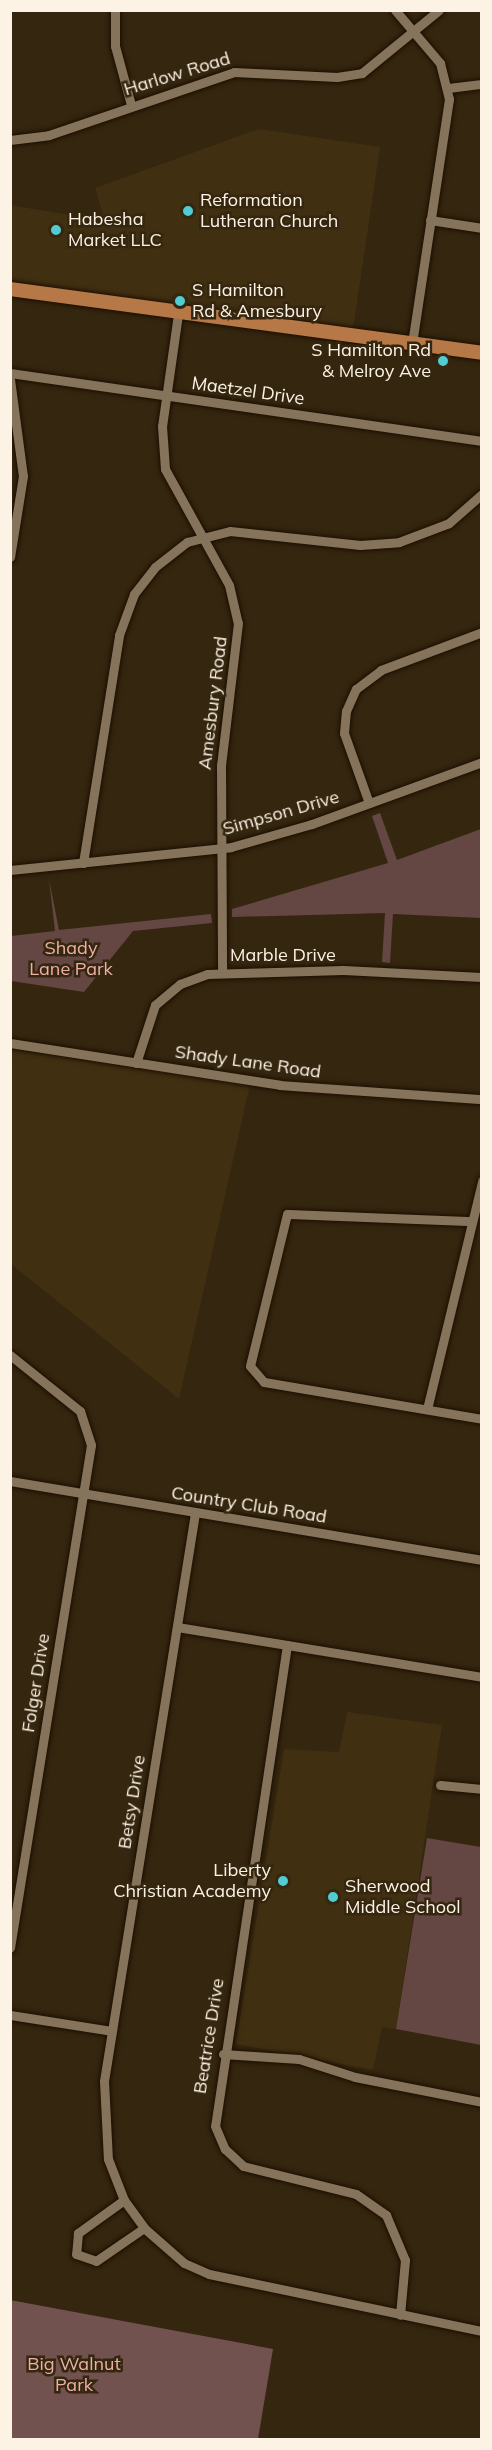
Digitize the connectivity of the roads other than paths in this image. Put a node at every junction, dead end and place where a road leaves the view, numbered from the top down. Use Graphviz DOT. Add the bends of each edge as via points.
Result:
graph roads {
  1 [pos="115,10"];
  2 [pos="395,10"];
  3 [pos="439,10"];
  4 [pos="414,32"];
  5 [pos="482,84"];
  6 [pos="448,88"];
  7 [pos="130,105"];
  8 [pos="10,140"];
  9 [pos="430,220"];
  10 [pos="482,228"];
  11 [pos="10,290"];
  12 [pos="178,314"];
  13 [pos="412,344"];
  14 [pos="482,353"];
  15 [pos="10,374"];
  16 [pos="10,379"];
  17 [pos="167,395"];
  18 [pos="482,441"];
  19 [pos="482,494"];
  20 [pos="201,537"];
  21 [pos="10,557"];
  22 [pos="482,632"];
  23 [pos="482,762"];
  24 [pos="369,803"];
  25 [pos="221,848"];
  26 [pos="83,863"];
  27 [pos="10,870"];
  28 [pos="222,971"];
  29 [pos="482,977"];
  30 [pos="10,1043"];
  31 [pos="136,1063"];
  32 [pos="482,1099"];
  33 [pos="482,1181"];
  34 [pos="469,1221"];
  35 [pos="10,1355"];
  36 [pos="427,1410"];
  37 [pos="482,1419"];
  38 [pos="10,1481"];
  39 [pos="83,1494"];
  40 [pos="195,1513"];
  41 [pos="482,1560"];
  42 [pos="177,1627"];
  43 [pos="287,1646"];
  44 [pos="482,1677"];
  45 [pos="440,1785"];
  46 [pos="482,1789"];
  47 [pos="15,1894"];
  48 [pos="10,1948"];
  49 [pos="10,2015"];
  50 [pos="112,2031"];
  51 [pos="223,2054"];
  52 [pos="482,2102"];
  53 [pos="124,2200"];
  54 [pos="144,2228"];
  55 [pos="400,2315"];
  56 [pos="482,2331"];
  1 -- 7 [label="street" via="115,46"];
  2 -- 4 [label="street"];
  3 -- 4 [label="street, Harlow Road"];
  4 -- 6 [label="street" via="440,63"];
  4 -- 7 [label="street, Harlow Road" via="362,73 338,77 234,72"];
  5 -- 6 [label="street"];
  6 -- 9 [label="street"];
  7 -- 8 [label="street, Harlow Road" via="49,135"];
  9 -- 10 [label="street"];
  9 -- 13 [label="street"];
  11 -- 12 [label="main road"];
  12 -- 13 [label="main road"];
  12 -- 17 [label="street, Amesbury Road"];
  13 -- 14 [label="main road"];
  15 -- 17 [label="street, Maetzel Drive"];
  16 -- 21 [label="street" via="23,476"];
  17 -- 18 [label="street, Maetzel Drive"];
  17 -- 20 [label="street, Amesbury Road" via="165,469"];
  19 -- 20 [label="street" via="449,523 399,542 360,545 246,531"];
  20 -- 25 [label="street, Amesbury Road" via="229,585 238,623 221,765"];
  20 -- 26 [label="street" via="155,567 126,611"];
  22 -- 24 [label="street" via="381,670 356,689 346,711 344,733"];
  23 -- 24 [label="street, Simpson Drive"];
  24 -- 25 [label="street, Simpson Drive"];
  25 -- 26 [label="street, Simpson Drive"];
  25 -- 28 [label="street, Amesbury Road"];
  26 -- 27 [label="street, Simpson Drive"];
  28 -- 29 [label="street, Marble Drive"];
  28 -- 31 [label="street, Marble Drive" via="194,977 166,994 148,1018"];
  30 -- 31 [label="street, Shady Lane Road"];
  31 -- 32 [label="street, Shady Lane Road" via="322,1090"];
  33 -- 34 [label="street"];
  34 -- 36 [label="street"];
  34 -- 36 [label="street" via="287,1214 251,1361 253,1375 272,1384"];
  35 -- 39 [label="street, Folger Drive" via="65,1396 86,1422 91,1445"];
  36 -- 37 [label="street"];
  38 -- 39 [label="street, Country Club Road"];
  39 -- 40 [label="street, Country Club Road"];
  39 -- 47 [label="street, Folger Drive"];
  40 -- 41 [label="street, Country Club Road"];
  40 -- 42 [label="street, Betsy Drive"];
  42 -- 43 [label="street"];
  42 -- 50 [label="street, Betsy Drive"];
  43 -- 44 [label="street"];
  43 -- 51 [label="street, Beatrice Drive"];
  45 -- 46 [label="street"];
  47 -- 48 [label="street, Folger Drive"];
  49 -- 50 [label="street"];
  50 -- 53 [label="street, Betsy Drive" via="102,2119 108,2159"];
  51 -- 52 [label="street" via="299,2059 355,2077"];
  51 -- 55 [label="street, Beatrice Drive" via="214,2114 225,2149 258,2173 342,2189 376,2205 403,2248"];
  53 -- 54 [label="street, Betsy Drive"];
  53 -- 54 [label="street" via="78,2233 76,2254 96,2261"];
  54 -- 55 [label="street, Betsy Drive" via="184,2263 233,2283"];
  55 -- 56 [label="street, Betsy Drive"];
}
